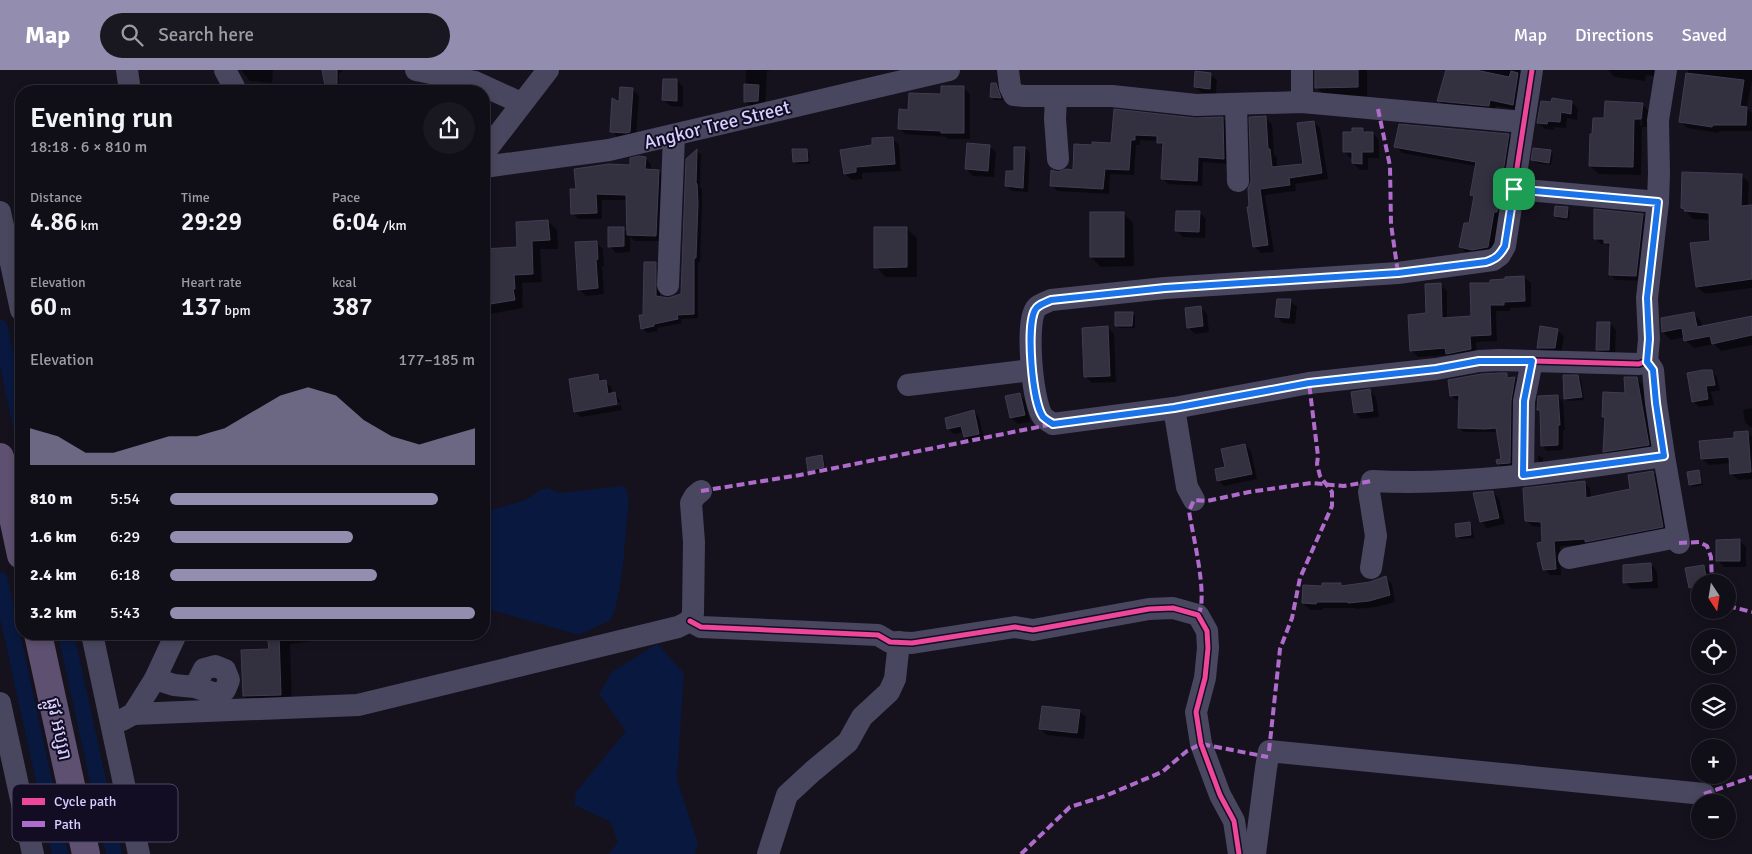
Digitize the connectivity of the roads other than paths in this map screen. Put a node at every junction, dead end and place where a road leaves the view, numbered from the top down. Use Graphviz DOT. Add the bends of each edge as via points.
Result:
graph roads {
  1 [pos="127,70"];
  2 [pos="225,70"];
  3 [pos="416,70"];
  4 [pos="548,70"];
  5 [pos="949,70"];
  6 [pos="1008,70"];
  7 [pos="1302,70"];
  8 [pos="1532,70"];
  9 [pos="1666,70"];
  10 [pos="905,75"];
  11 [pos="129,85"];
  12 [pos="233,85"];
  13 [pos="481,85"];
  14 [pos="490,89"];
  15 [pos="1056,96"];
  16 [pos="1302,102"];
  17 [pos="521,104"];
  18 [pos="1236,105"];
  19 [pos="1523,122"];
  20 [pos="674,136"];
  21 [pos="490,145"];
  22 [pos="1058,159"];
  23 [pos="490,166"];
  24 [pos="1238,181"];
  25 [pos="1514,189"];
  26 [pos="1658,202"];
  27 [pos="0,212"];
  28 [pos="15,282"];
  29 [pos="668,285"];
  30 [pos="1532,361"];
  31 [pos="1647,362"];
  32 [pos="1032,370"];
  33 [pos="908,385"];
  34 [pos="1174,408"];
  35 [pos="1664,456"];
  36 [pos="0,457"];
  37 [pos="1523,475"];
  38 [pos="701,491"];
  39 [pos="1194,500"];
  40 [pos="15,527"];
  41 [pos="1569,558"];
  42 [pos="1371,568"];
  43 [pos="690,621"];
  44 [pos="39,640"];
  45 [pos="93,640"];
  46 [pos="173,640"];
  47 [pos="899,642"];
  48 [pos="155,679"];
  49 [pos="195,687"];
  50 [pos="0,703"];
  51 [pos="133,714"];
  52 [pos="112,726"];
  53 [pos="71,784"];
  54 [pos="124,784"];
  55 [pos="10,791"];
  56 [pos="1704,794"];
  57 [pos="29,842"];
  58 [pos="33,854"];
  59 [pos="768,854"];
  60 [pos="1239,854"];
  61 [pos="1255,854"];
  1 -- 11 [label="street"];
  2 -- 12 [label="street"];
  3 -- 13 [label="street"];
  4 -- 17 [label="street"];
  5 -- 10 [label="street, Angkor Tree Street"];
  6 -- 15 [label="street" via="1014,95"];
  7 -- 16 [label="street"];
  8 -- 19 [label="street"];
  9 -- 26 [label="street" via="1658,120"];
  10 -- 20 [label="street, Angkor Tree Street"];
  14 -- 17 [label="street"];
  15 -- 18 [label="street" via="1112,96 1196,105"];
  15 -- 22 [label="street"];
  16 -- 18 [label="street"];
  16 -- 19 [label="street"];
  17 -- 21 [label="street"];
  18 -- 24 [label="street"];
  19 -- 25 [label="street"];
  20 -- 23 [label="street, Angkor Tree Street" via="609,150"];
  20 -- 29 [label="street"];
  25 -- 26 [label="street"];
  25 -- 32 [label="street" via="1505,246 1493,260 1389,274 1165,288 1051,300 1036,307 1031,318"];
  26 -- 31 [label="street" via="1647,298"];
  27 -- 28 [label="street"];
  30 -- 31 [label="street"];
  30 -- 34 [label="street" via="1479,361 1309,383"];
  30 -- 37 [label="street" via="1524,401"];
  31 -- 35 [label="street" via="1653,370"];
  32 -- 33 [label="street"];
  32 -- 34 [label="street" via="1043,417 1053,424"];
  34 -- 39 [label="street" via="1187,487"];
  35 -- 37 [label="street"];
  35 -- 41 [label="street" via="1679,540"];
  36 -- 40 [label="main road"];
  37 -- 42 [label="street" via="1426,483 1372,481 1369,492 1376,536"];
  38 -- 43 [label="street" via="691,503 694,600"];
  43 -- 47 [label="street" via="701,627 878,635 890,642"];
  43 -- 51 [label="street" via="678,627 358,705"];
  44 -- 53 [label="main road, ផ្លូវ អប្សរា"];
  45 -- 52 [label="street"];
  46 -- 48 [label="street"];
  47 -- 59 [label="street" via="895,679 889,692 862,717 848,742 812,770 788,795"];
  47 -- 60 [label="street" via="1015,627 1033,630 1149,609 1173,608 1198,615 1207,631 1208,648 1205,678 1196,712 1201,744 1220,795 1234,821"];
  48 -- 49 [label="street"];
  48 -- 51 [label="street"];
  50 -- 55 [label="street"];
  51 -- 52 [label="street"];
  52 -- 54 [label="street"];
  56 -- 61 [label="street" via="1270,751"];
  57 -- 58 [label="street"];
}
